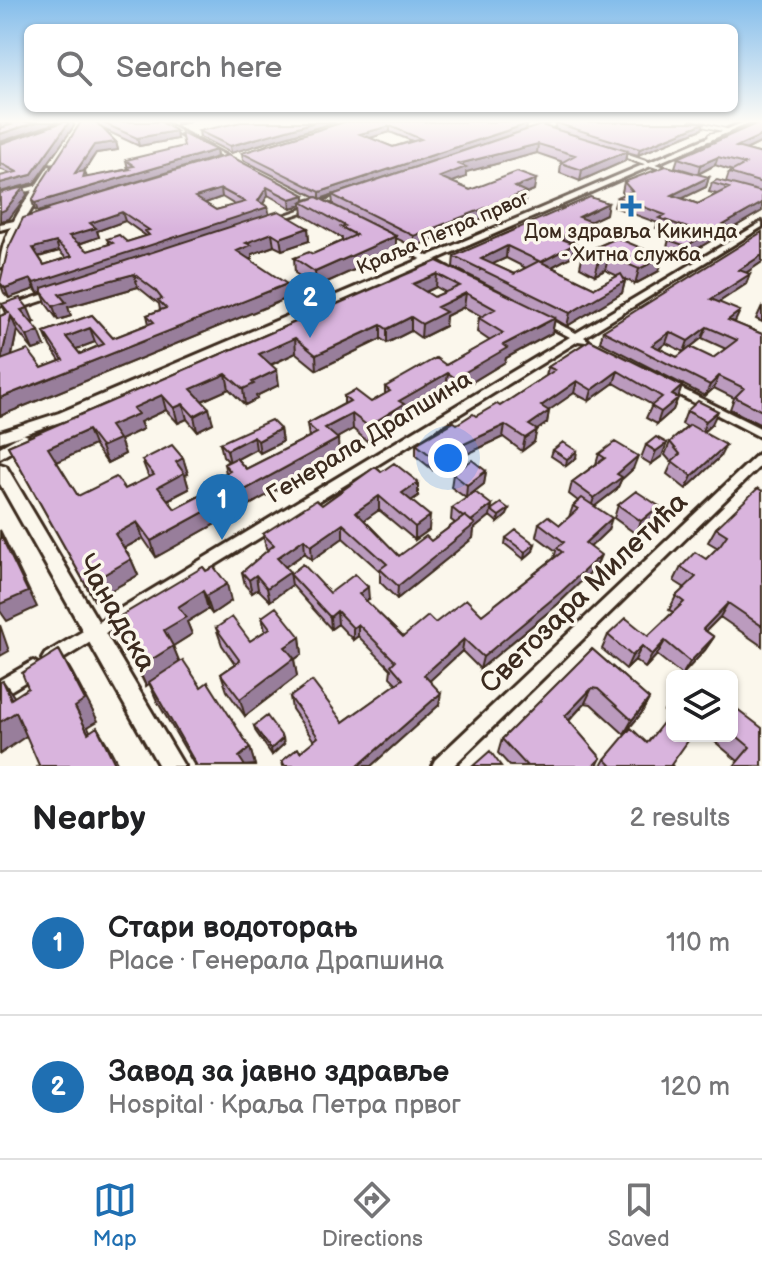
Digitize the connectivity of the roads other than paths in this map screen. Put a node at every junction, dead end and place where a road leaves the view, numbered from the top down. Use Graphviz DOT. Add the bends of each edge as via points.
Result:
graph roads {
  1 [pos="222,158"];
  2 [pos="234,158"];
  3 [pos="630,158"];
  4 [pos="666,158"];
  5 [pos="226,160"];
  6 [pos="57,161"];
  7 [pos="651,164"];
  8 [pos="249,169"];
  9 [pos="683,175"];
  10 [pos="39,187"];
  11 [pos="357,191"];
  12 [pos="0,197"];
  13 [pos="312,199"];
  14 [pos="322,204"];
  15 [pos="330,208"];
  16 [pos="31,218"];
  17 [pos="269,221"];
  18 [pos="19,222"];
  19 [pos="762,224"];
  20 [pos="0,227"];
  21 [pos="372,230"];
  22 [pos="431,260"];
  23 [pos="0,265"];
  24 [pos="462,277"];
  25 [pos="66,290"];
  26 [pos="527,311"];
  27 [pos="0,312"];
  28 [pos="578,338"];
  29 [pos="594,346"];
  30 [pos="662,382"];
  31 [pos="64,416"];
  32 [pos="762,434"];
  33 [pos="0,437"];
  34 [pos="0,453"];
  35 [pos="762,457"];
  36 [pos="0,470"];
  37 [pos="4,488"];
  38 [pos="95,632"];
  39 [pos="0,689"];
  40 [pos="172,766"];
  41 [pos="441,766"];
  1 -- 5 [label="street"];
  2 -- 5 [label="street"];
  3 -- 7 [label="street"];
  4 -- 7 [label="street, Краља Петра првог"];
  5 -- 8 [label="street"];
  6 -- 10 [label="main road"];
  7 -- 9 [label="street"];
  7 -- 22 [label="street, Краља Петра првог"];
  10 -- 12 [label="street"];
  10 -- 18 [label="main road"];
  11 -- 14 [label="street"];
  13 -- 14 [label="street"];
  14 -- 15 [label="street"];
  14 -- 17 [label="street"];
  16 -- 18 [label="street"];
  18 -- 20 [label="street"];
  18 -- 23 [label="main road"];
  19 -- 28 [label="street, Генерала Драпшина"];
  21 -- 22 [label="street"];
  22 -- 24 [label="street"];
  22 -- 31 [label="street, Краља Петра првог"];
  25 -- 27 [label="street"];
  26 -- 28 [label="street"];
  28 -- 29 [label="street"];
  28 -- 38 [label="street, Генерала Драпшина"];
  30 -- 32 [label="street"];
  31 -- 33 [label="street, Краља Петра првог"];
  31 -- 34 [label="street, Краља Петра првог"];
  35 -- 41 [label="street, Светозара Милетића"];
  36 -- 37 [label="main road, Чанадска"];
  37 -- 38 [label="main road, Чанадска"];
  38 -- 39 [label="street, Генерала Драпшина"];
  38 -- 40 [label="main road, Чанадска"];
}
